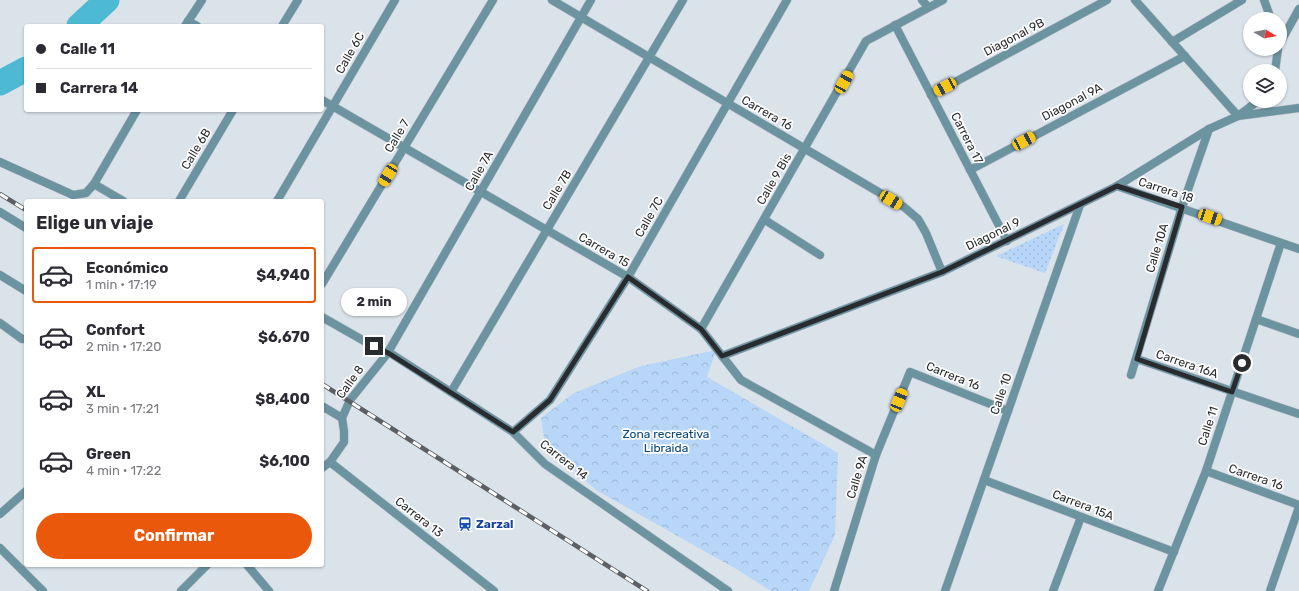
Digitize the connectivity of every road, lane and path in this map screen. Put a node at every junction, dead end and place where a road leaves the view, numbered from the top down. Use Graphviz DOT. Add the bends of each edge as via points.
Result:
graph roads {
  1 [pos="202,0"];
  2 [pos="298,0"];
  3 [pos="395,0"];
  4 [pos="493,0"];
  5 [pos="552,0"];
  6 [pos="591,0"];
  7 [pos="684,0"];
  8 [pos="787,0"];
  9 [pos="922,0"];
  10 [pos="943,0"];
  11 [pos="1107,0"];
  12 [pos="1135,0"];
  13 [pos="1242,0"];
  14 [pos="1264,0"];
  15 [pos="928,7"];
  16 [pos="1299,9"];
  17 [pos="1268,12"];
  18 [pos="581,17"];
  19 [pos="187,23"];
  20 [pos="283,24"];
  21 [pos="895,25"];
  22 [pos="1287,30"];
  23 [pos="1172,42"];
  24 [pos="1185,56"];
  25 [pos="649,58"];
  26 [pos="931,94"];
  27 [pos="324,101"];
  28 [pos="728,104"];
  29 [pos="332,106"];
  30 [pos="1249,108"];
  31 [pos="1299,108"];
  32 [pos="136,112"];
  33 [pos="232,112"];
  34 [pos="1238,116"];
  35 [pos="1209,129"];
  36 [pos="404,148"];
  37 [pos="806,149"];
  38 [pos="0,162"];
  39 [pos="970,170"];
  40 [pos="94,184"];
  41 [pos="1117,186"];
  42 [pos="480,193"];
  43 [pos="120,199"];
  44 [pos="180,199"];
  45 [pos="278,199"];
  46 [pos="1080,204"];
  47 [pos="1182,207"];
  48 [pos="0,212"];
  49 [pos="765,220"];
  50 [pos="24,227"];
  51 [pos="547,230"];
  52 [pos="1007,241"];
  53 [pos="1281,242"];
  54 [pos="1299,249"];
  55 [pos="820,255"];
  56 [pos="942,272"];
  57 [pos="0,275"];
  58 [pos="628,277"];
  59 [pos="324,281"];
  60 [pos="24,290"];
  61 [pos="324,318"];
  62 [pos="1256,319"];
  63 [pos="0,323"];
  64 [pos="701,329"];
  65 [pos="1299,334"];
  66 [pos="24,339"];
  67 [pos="387,354"];
  68 [pos="722,356"];
  69 [pos="1137,359"];
  70 [pos="910,372"];
  71 [pos="1131,375"];
  72 [pos="451,392"];
  73 [pos="1232,392"];
  74 [pos="324,407"];
  75 [pos="1008,411"];
  76 [pos="1299,414"];
  77 [pos="342,418"];
  78 [pos="513,432"];
  79 [pos="876,455"];
  80 [pos="330,462"];
  81 [pos="324,466"];
  82 [pos="1206,472"];
  83 [pos="984,480"];
  84 [pos="24,493"];
  85 [pos="1299,506"];
  86 [pos="0,514"];
  87 [pos="1081,516"];
  88 [pos="0,548"];
  89 [pos="1174,552"];
  90 [pos="205,567"];
  91 [pos="249,567"];
  92 [pos="43,591"];
  93 [pos="181,591"];
  94 [pos="269,591"];
  95 [pos="494,591"];
  96 [pos="728,591"];
  97 [pos="834,591"];
  98 [pos="945,591"];
  99 [pos="1053,591"];
  100 [pos="1158,591"];
  101 [pos="1270,591"];
  1 -- 19 [label="street"];
  2 -- 20 [label="street"];
  3 -- 29 [label="street, Calle 6C"];
  4 -- 36 [label="street, Calle 7"];
  5 -- 18 [label="street, Carrera 16"];
  6 -- 18 [label="street, Calle 7A"];
  7 -- 25 [label="street, Calle 7B"];
  8 -- 28 [label="street, Calle 7C"];
  9 -- 15 [label="street"];
  10 -- 15 [label="street"];
  11 -- 26 [label="street, Diagonal 9B"];
  12 -- 23 [label="street"];
  13 -- 23 [label="street"];
  14 -- 17 [label="street"];
  15 -- 21 [label="street"];
  16 -- 22 [label="street"];
  18 -- 25 [label="street, Carrera 16"];
  18 -- 42 [label="street, Calle 7A"];
  21 -- 26 [label="street, Carrera 17"];
  21 -- 37 [label="street, Calle 9 Bis" via="866,41"];
  23 -- 24 [label="street"];
  24 -- 34 [label="street"];
  24 -- 39 [label="street, Diagonal 9A"];
  25 -- 28 [label="street, Carrera 16"];
  25 -- 51 [label="street, Calle 7B"];
  26 -- 39 [label="street, Carrera 17"];
  27 -- 29 [label="street, Carrera 15"];
  28 -- 37 [label="street, Carrera 16"];
  28 -- 58 [label="street, Calle 7C"];
  29 -- 36 [label="street, Carrera 15"];
  29 -- 45 [label="street, Calle 6C"];
  30 -- 34 [label="street, Diagonal 9"];
  31 -- 34 [label="street"];
  32 -- 40 [label="street"];
  33 -- 44 [label="street, Calle 6B"];
  34 -- 35 [label="street, Diagonal 9"];
  35 -- 41 [label="street, Diagonal 9"];
  35 -- 47 [label="street, Calle 10A"];
  36 -- 42 [label="street, Carrera 15"];
  36 -- 59 [label="street, Calle 7"];
  37 -- 49 [label="street, Calle 9 Bis"];
  37 -- 56 [label="street, Carrera 16" via="918,219"];
  38 -- 40 [label="street" via="73,195 86,193"];
  39 -- 52 [label="street, Carrera 17"];
  40 -- 43 [label="street"];
  41 -- 46 [label="street, Diagonal 9"];
  41 -- 47 [label="street, Carrera 18"];
  42 -- 51 [label="street, Carrera 15"];
  42 -- 67 [label="street, Calle 7A"];
  46 -- 52 [label="street, Diagonal 9"];
  46 -- 75 [label="street, Calle 10"];
  47 -- 53 [label="street, Carrera 18"];
  47 -- 69 [label="street, Calle 10A"];
  48 -- 50 [label="street"];
  49 -- 55 [label="street"];
  49 -- 64 [label="street, Calle 9 Bis"];
  51 -- 58 [label="street, Carrera 15"];
  51 -- 72 [label="street, Calle 7B"];
  52 -- 56 [label="street, Diagonal 9"];
  53 -- 54 [label="street, Carrera 18"];
  53 -- 62 [label="street, Calle 11"];
  56 -- 68 [label="street, Diagonal 9"];
  57 -- 60 [label="street"];
  58 -- 64 [label="street, Carrera 15"];
  58 -- 78 [label="street, Calle 7C" via="550,400"];
  61 -- 67 [label="street, Carrera 14"];
  62 -- 65 [label="street"];
  62 -- 73 [label="street, Calle 11"];
  63 -- 66 [label="street"];
  64 -- 68 [label="street, Carrera 15"];
  67 -- 72 [label="street, Carrera 14"];
  67 -- 77 [label="street, Calle 8" via="350,400"];
  68 -- 79 [label="street, Carrera 15" via="741,380"];
  69 -- 71 [label="street, Calle 10A"];
  69 -- 73 [label="street, Carrera 16A"];
  70 -- 75 [label="street, Carrera 16"];
  70 -- 79 [label="street, Calle 9A"];
  72 -- 78 [label="street, Carrera 14"];
  73 -- 76 [label="street, Carrera 16A"];
  73 -- 82 [label="street, Calle 11"];
  74 -- 77 [label="street"];
  75 -- 83 [label="street, Calle 10"];
  77 -- 80 [label="street, Calle 8" via="344,442"];
  78 -- 96 [label="street, Carrera 14" via="545,464"];
  79 -- 97 [label="street, Calle 9A"];
  80 -- 81 [label="street, Calle 8"];
  80 -- 95 [label="street, Carrera 13"];
  82 -- 85 [label="street, Carrera 16"];
  82 -- 89 [label="street, Calle 11"];
  83 -- 87 [label="street, Carrera 15A"];
  83 -- 98 [label="street, Calle 10"];
  84 -- 86 [label="street"];
  85 -- 101 [label="street"];
  87 -- 89 [label="street, Carrera 15A"];
  87 -- 99 [label="street"];
  88 -- 92 [label="street"];
  89 -- 100 [label="street, Calle 11"];
  90 -- 93 [label="street"];
  91 -- 94 [label="street"];
}
